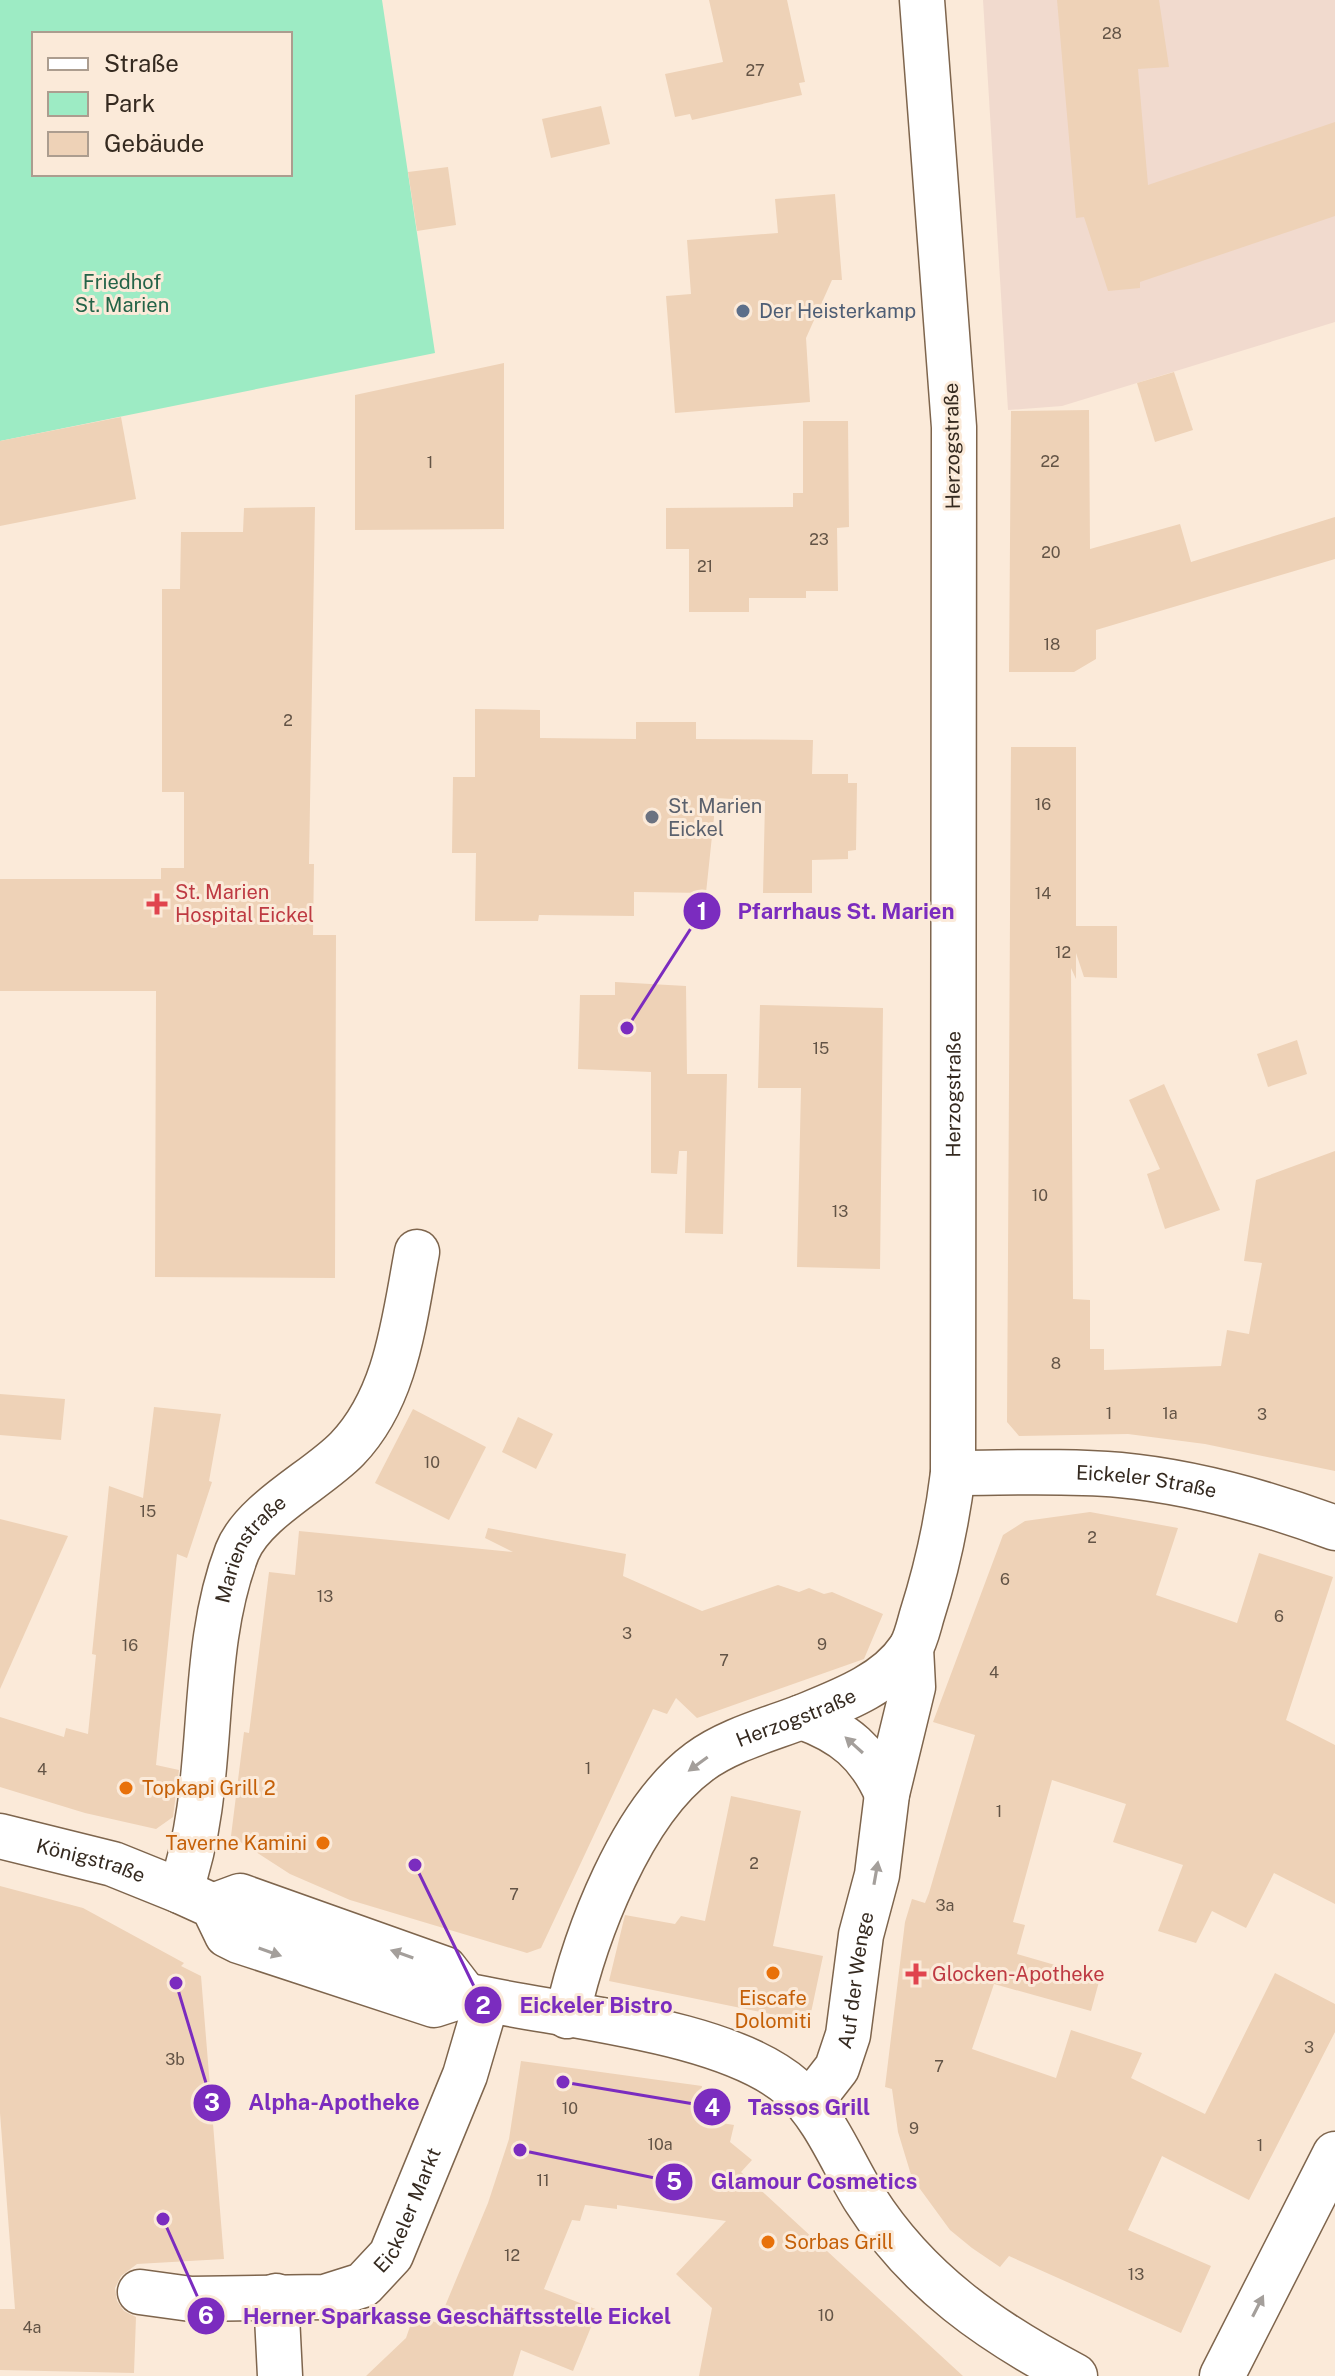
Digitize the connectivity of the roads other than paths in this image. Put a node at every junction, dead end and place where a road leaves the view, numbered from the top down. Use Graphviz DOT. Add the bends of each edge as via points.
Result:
graph roads {
  1 [pos="922,0"];
  2 [pos="417,1252"];
  3 [pos="953,1473"];
  4 [pos="1335,1528"];
  5 [pos="911,1648"];
  6 [pos="802,1717"];
  7 [pos="887,1794"];
  8 [pos="0,1836"];
  9 [pos="196,1899"];
  10 [pos="476,1998"];
  11 [pos="567,2016"];
  12 [pos="809,2104"];
  13 [pos="1335,2154"];
  14 [pos="140,2292"];
  15 [pos="276,2296"];
  16 [pos="280,2376"];
  17 [pos="1075,2376"];
  18 [pos="1222,2376"];
  1 -- 3 [label="street, Herzogstraße" via="954,427"];
  2 -- 9 [label="street, Marienstraße" via="400,1344 377,1409 347,1449 261,1520 240,1546 224,1589 196,1834"];
  3 -- 4 [label="street, Eickeler Straße" via="1117,1475 1177,1482 1250,1499"];
  3 -- 5 [label="street, Herzogstraße" via="934,1580"];
  5 -- 6 [label="street, Herzogstraße" via="884,1677"];
  5 -- 7 [label="street, Auf der Wenge" via="913,1687"];
  7 -- 6 [label="street, one-way" via="867,1756 849,1739"];
  6 -- 11 [label="street, Herzogstraße, one-way" via="701,1760 671,1786 606,1892"];
  12 -- 7 [label="street, Auf der Wenge, one-way" via="828,2084 848,2035"];
  8 -- 9 [label="street, Königstraße" via="113,1864"];
  9 -- 10 [label="street" via="227,1935 252,1945 434,2005"];
  10 -- 11 [label="street"];
  10 -- 15 [label="street, Eickeler Markt" via="465,2075 391,2255 378,2273 344,2293"];
  11 -- 12 [label="street" via="720,2048 760,2065"];
  12 -- 17 [label="street" via="866,2201 930,2279 994,2331"];
  18 -- 13 [label="street, one-way"];
  14 -- 15 [label="street, Eickeler Markt" via="191,2299"];
  15 -- 16 [label="street"];
}
